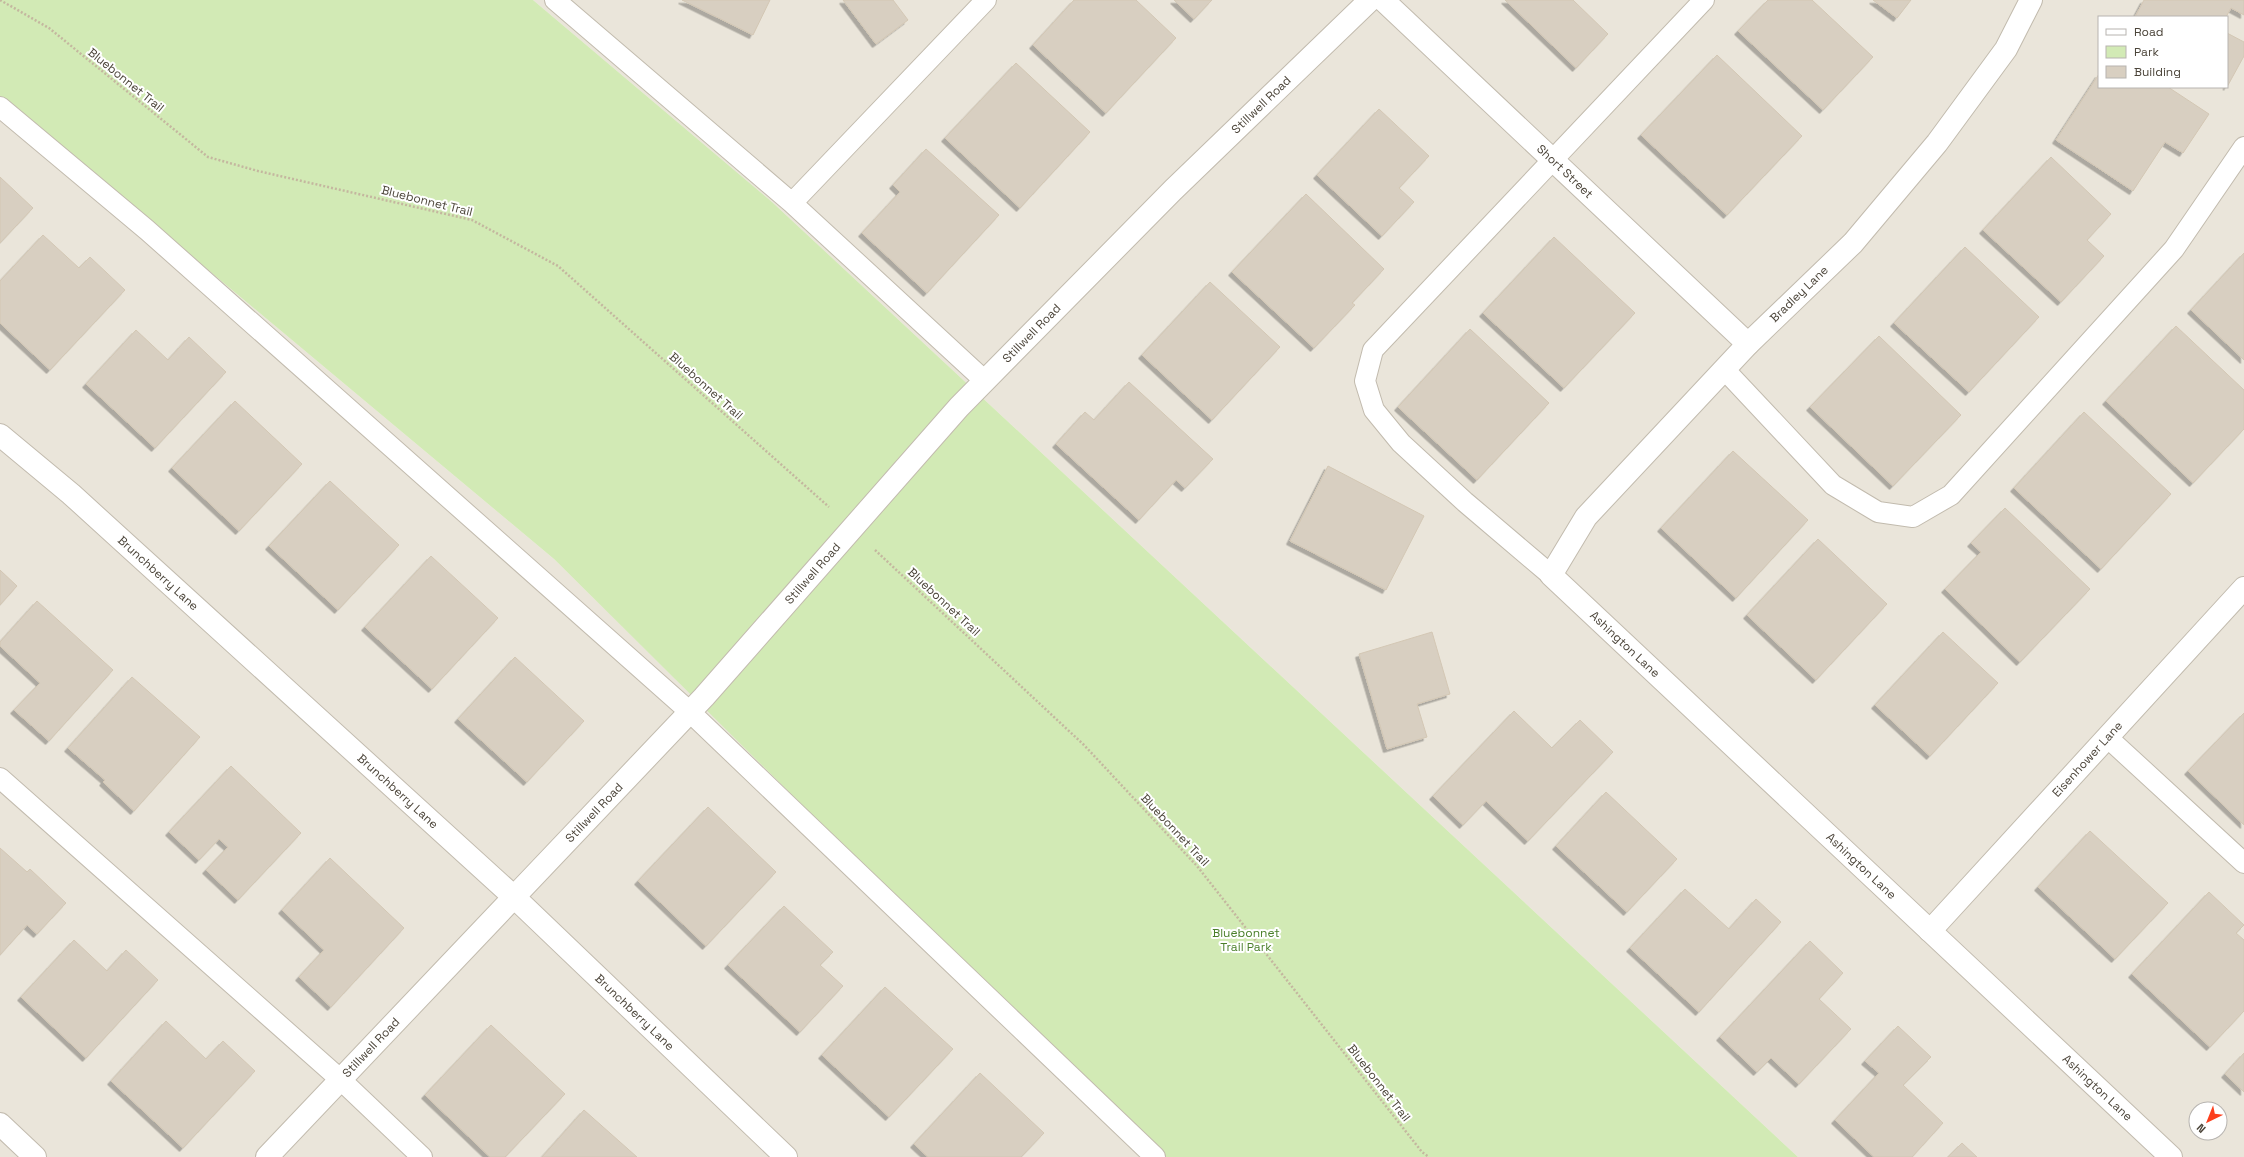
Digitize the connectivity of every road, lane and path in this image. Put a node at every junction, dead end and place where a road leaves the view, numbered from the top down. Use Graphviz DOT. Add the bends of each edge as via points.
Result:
graph roads {
  1 [pos="0,0"];
  2 [pos="555,0"];
  3 [pos="986,0"];
  4 [pos="1370,0"];
  5 [pos="1383,0"];
  6 [pos="1704,0"];
  7 [pos="2032,0"];
  8 [pos="0,107"];
  9 [pos="2244,147"];
  10 [pos="1553,161"];
  11 [pos="792,203"];
  12 [pos="1748,344"];
  13 [pos="1724,369"];
  14 [pos="985,381"];
  15 [pos="0,435"];
  16 [pos="830,507"];
  17 [pos="872,548"];
  18 [pos="1551,575"];
  19 [pos="2244,588"];
  20 [pos="690,712"];
  21 [pos="2107,737"];
  22 [pos="0,778"];
  23 [pos="2244,862"];
  24 [pos="514,897"];
  25 [pos="1930,930"];
  26 [pos="341,1080"];
  27 [pos="0,1124"];
  28 [pos="35,1157"];
  29 [pos="267,1157"];
  30 [pos="422,1157"];
  31 [pos="786,1157"];
  32 [pos="1155,1157"];
  33 [pos="1429,1157"];
  34 [pos="2171,1157"];
  1 -- 16 [label="path, Bluebonnet Trail" via="49,28 208,157 258,172 472,220 558,266"];
  2 -- 11 [label="lane"];
  3 -- 11 [label="lane"];
  4 -- 14 [label="street, Stillwell Road" via="1173,190"];
  5 -- 10 [label="street, Short Street"];
  6 -- 10 [label="lane"];
  7 -- 12 [label="street, Bradley Lane" via="2006,49 1937,143 1853,243"];
  8 -- 20 [label="lane" via="147,230"];
  9 -- 13 [label="lane" via="2174,249 1951,495 1913,517 1878,512 1833,485"];
  10 -- 12 [label="street, Short Street"];
  10 -- 18 [label="lane" via="1373,350 1365,380 1374,410 1401,443 1465,502"];
  11 -- 14 [label="lane"];
  12 -- 13 [label="street, Bradley Lane"];
  13 -- 18 [label="street, Bradley Lane" via="1586,517"];
  14 -- 20 [label="street, Stillwell Road" via="856,522"];
  15 -- 24 [label="street, Brunchberry Lane" via="77,500"];
  17 -- 33 [label="path, Bluebonnet Trail" via="1084,745 1197,866 1422,1152"];
  18 -- 25 [label="street, Ashington Lane"];
  19 -- 21 [label="street, Eisenhower Lane"];
  20 -- 24 [label="street, Stillwell Road"];
  20 -- 32 [label="lane"];
  21 -- 23 [label="lane"];
  21 -- 25 [label="street, Eisenhower Lane"];
  22 -- 26 [label="lane"];
  24 -- 26 [label="street, Stillwell Road"];
  24 -- 31 [label="street, Brunchberry Lane"];
  25 -- 34 [label="street, Ashington Lane"];
  26 -- 29 [label="street, Stillwell Road"];
  26 -- 30 [label="lane"];
  27 -- 28 [label="street"];
}
